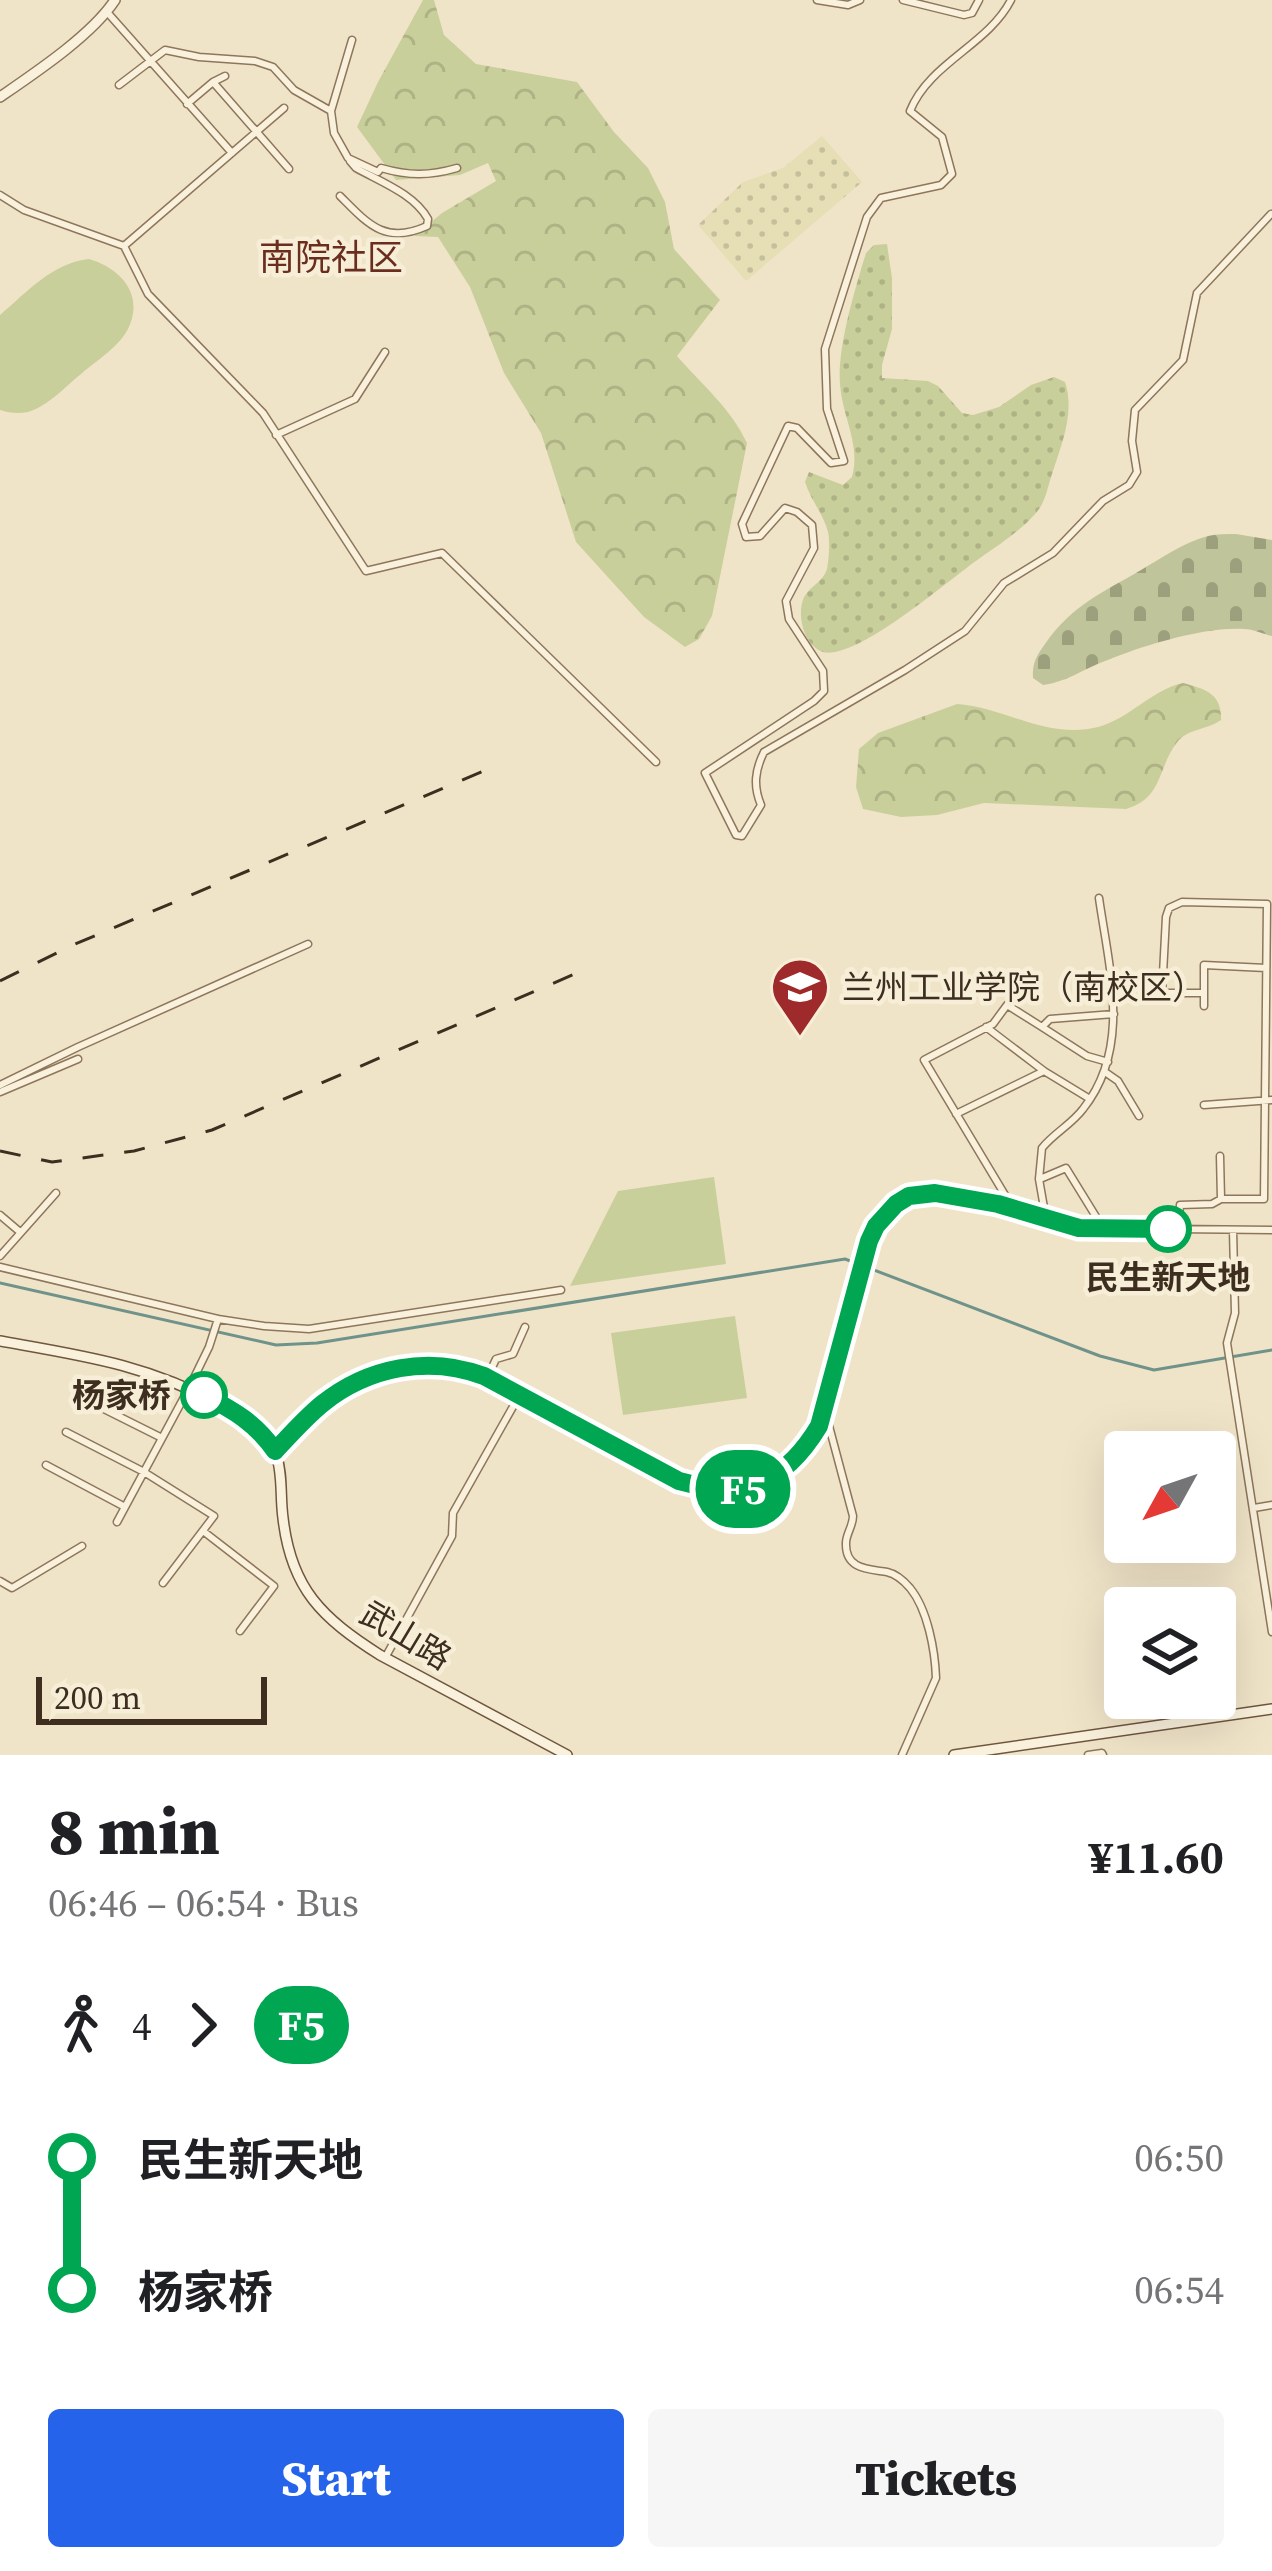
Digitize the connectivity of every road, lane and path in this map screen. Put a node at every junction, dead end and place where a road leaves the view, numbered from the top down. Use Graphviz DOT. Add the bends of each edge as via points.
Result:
graph roads {
  1 [pos="115,0"];
  2 [pos="817,0"];
  3 [pos="860,0"];
  4 [pos="903,0"];
  5 [pos="979,0"];
  6 [pos="1011,0"];
  7 [pos="106,12"];
  8 [pos="352,40"];
  9 [pos="149,62"];
  10 [pos="225,76"];
  11 [pos="213,82"];
  12 [pos="118,85"];
  13 [pos="2,93"];
  14 [pos="188,104"];
  15 [pos="284,108"];
  16 [pos="331,111"];
  17 [pos="257,132"];
  18 [pos="232,153"];
  19 [pos="348,158"];
  20 [pos="458,168"];
  21 [pos="289,169"];
  22 [pos="0,196"];
  23 [pos="340,196"];
  24 [pos="1271,214"];
  25 [pos="124,246"];
  26 [pos="385,352"];
  27 [pos="276,435"];
  28 [pos="656,762"];
  29 [pos="1100,898"];
  30 [pos="308,944"];
  31 [pos="1266,968"];
  32 [pos="1204,993"];
  33 [pos="1269,1002"];
  34 [pos="1204,1006"];
  35 [pos="1114,1014"];
  36 [pos="986,1027"];
  37 [pos="1042,1027"];
  38 [pos="78,1059"];
  39 [pos="1108,1062"];
  40 [pos="1044,1071"];
  41 [pos="1105,1072"];
  42 [pos="0,1089"];
  43 [pos="1090,1099"];
  44 [pos="1268,1101"];
  45 [pos="1204,1105"];
  46 [pos="956,1114"];
  47 [pos="1139,1116"];
  48 [pos="1220,1156"];
  49 [pos="1039,1179"];
  50 [pos="56,1193"];
  51 [pos="1221,1199"];
  52 [pos="1013,1208"];
  53 [pos="0,1215"];
  54 [pos="1046,1219"];
  55 [pos="1103,1228"];
  56 [pos="1178,1229"];
  57 [pos="1233,1230"];
  58 [pos="1272,1230"];
  59 [pos="20,1232"];
  60 [pos="0,1256"];
  61 [pos="0,1267"];
  62 [pos="561,1290"];
  63 [pos="218,1322"];
  64 [pos="525,1327"];
  65 [pos="0,1342"];
  66 [pos="487,1378"];
  67 [pos="189,1388"];
  68 [pos="519,1396"];
  69 [pos="82,1398"];
  70 [pos="824,1407"];
  71 [pos="66,1432"];
  72 [pos="162,1438"];
  73 [pos="275,1451"];
  74 [pos="46,1466"];
  75 [pos="144,1472"];
  76 [pos="1272,1505"];
  77 [pos="125,1507"];
  78 [pos="1253,1508"];
  79 [pos="117,1522"];
  80 [pos="203,1532"];
  81 [pos="82,1546"];
  82 [pos="0,1581"];
  83 [pos="164,1583"];
  84 [pos="239,1631"];
  85 [pos="1272,1632"];
  86 [pos="385,1658"];
  87 [pos="1272,1709"];
  88 [pos="1011,1751"];
  89 [pos="567,1755"];
  90 [pos="902,1755"];
  91 [pos="954,1755"];
  92 [pos="1088,1755"];
  93 [pos="1102,1755"];
  1 -- 7 [label="main road"];
  2 -- 3 [label="street"];
  4 -- 5 [label="street" via="964,15"];
  6 -- 24 [label="street" via="1002,18 928,82 910,111 942,137 952,174 941,185 881,197 867,217 825,349 827,409 844,461 831,464 788,426 742,524 746,537 760,536 785,508 812,525 814,548 786,601 823,670 824,691 705,773 736,835 761,805 755,769 764,752 965,631 1004,583 1053,553 1129,484 1137,472 1135,410 1183,360 1197,292"];
  7 -- 9 [label="street"];
  7 -- 13 [label="main road"];
  8 -- 16 [label="street"];
  9 -- 12 [label="street"];
  9 -- 14 [label="street"];
  9 -- 16 [label="street" via="166,50 254,61"];
  10 -- 11 [label="street"];
  11 -- 14 [label="street"];
  11 -- 17 [label="street"];
  14 -- 18 [label="street"];
  15 -- 17 [label="street"];
  16 -- 19 [label="street"];
  17 -- 18 [label="street"];
  17 -- 21 [label="street"];
  18 -- 25 [label="street"];
  19 -- 20 [label="street" via="406,176"];
  19 -- 23 [label="street" via="408,197 427,226 383,232"];
  22 -- 25 [label="street"];
  25 -- 27 [label="street" via="148,294"];
  26 -- 27 [label="street" via="355,399"];
  27 -- 28 [label="street" via="366,571 442,553"];
  29 -- 35 [label="street"];
  30 -- 42 [label="street"];
  31 -- 32 [label="street" via="1204,965"];
  31 -- 32 [label="street" via="1267,904 1177,902 1166,917 1162,993"];
  31 -- 33 [label="street"];
  32 -- 34 [label="street"];
  33 -- 44 [label="street"];
  35 -- 37 [label="street" via="1050,1019"];
  35 -- 39 [label="street"];
  36 -- 37 [label="street" via="1007,1005"];
  36 -- 40 [label="street"];
  36 -- 46 [label="street" via="924,1060"];
  37 -- 39 [label="street"];
  38 -- 42 [label="street"];
  39 -- 41 [label="street"];
  40 -- 43 [label="street"];
  40 -- 46 [label="street"];
  41 -- 43 [label="street"];
  41 -- 47 [label="street"];
  43 -- 49 [label="street" via="1042,1148"];
  44 -- 45 [label="street"];
  44 -- 51 [label="street" via="1264,1199"];
  46 -- 52 [label="street"];
  48 -- 51 [label="street"];
  49 -- 54 [label="street"];
  49 -- 55 [label="street" via="1066,1168"];
  50 -- 59 [label="street"];
  51 -- 56 [label="street" via="1180,1205"];
  52 -- 54 [label="street"];
  52 -- 70 [label="street" via="935,1193 896,1204 876,1226"];
  53 -- 59 [label="street"];
  54 -- 55 [label="street"];
  55 -- 56 [label="street"];
  56 -- 57 [label="street"];
  57 -- 58 [label="street"];
  57 -- 78 [label="street" via="1235,1313 1227,1343"];
  59 -- 60 [label="street"];
  61 -- 63 [label="street"];
  62 -- 63 [label="street" via="309,1329"];
  63 -- 67 [label="street"];
  64 -- 66 [label="street" via="513,1354 496,1359"];
  65 -- 67 [label="main road" via="124,1364"];
  66 -- 68 [label="street"];
  66 -- 73 [label="street" via="460,1366 384,1371 320,1405"];
  67 -- 72 [label="street"];
  67 -- 73 [label="main road" via="261,1430"];
  68 -- 70 [label="street" via="679,1481 725,1490 784,1468 808,1444"];
  68 -- 86 [label="street"];
  69 -- 72 [label="street"];
  70 -- 90 [label="street" via="853,1516 847,1549 862,1570 886,1572 909,1587 936,1665"];
  71 -- 75 [label="street"];
  72 -- 75 [label="street"];
  73 -- 86 [label="main road, 武山路" via="297,1579 336,1624"];
  74 -- 77 [label="street"];
  75 -- 77 [label="street"];
  75 -- 80 [label="street" via="214,1516"];
  76 -- 78 [label="street"];
  77 -- 79 [label="street"];
  78 -- 85 [label="street"];
  80 -- 83 [label="street"];
  80 -- 84 [label="street" via="274,1586"];
  81 -- 82 [label="street" via="12,1588"];
  86 -- 89 [label="main road, 武山路"];
  87 -- 88 [label="main road"];
  88 -- 91 [label="main road"];
  92 -- 93 [label="street"];
}
